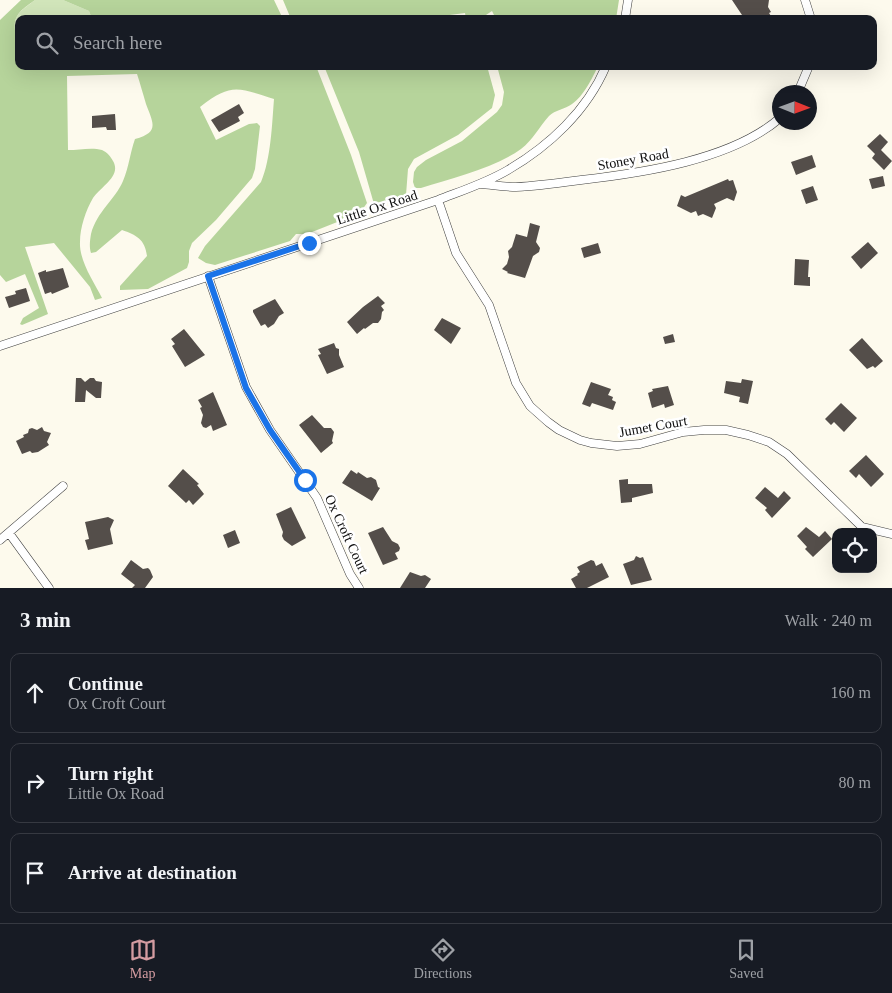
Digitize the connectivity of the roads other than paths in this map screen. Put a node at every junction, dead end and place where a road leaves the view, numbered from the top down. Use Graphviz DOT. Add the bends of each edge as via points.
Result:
graph roads {
  1 [pos="628,0"];
  2 [pos="805,0"];
  3 [pos="626,15"];
  4 [pos="810,15"];
  5 [pos="604,70"];
  6 [pos="807,70"];
  7 [pos="801,85"];
  8 [pos="772,125"];
  9 [pos="480,184"];
  10 [pos="438,200"];
  11 [pos="208,276"];
  12 [pos="0,346"];
  13 [pos="63,486"];
  14 [pos="9,533"];
  15 [pos="892,534"];
  16 [pos="0,540"];
  17 [pos="49,588"];
  18 [pos="359,588"];
  1 -- 3 [label="street"];
  2 -- 4 [label="street"];
  5 -- 9 [label="street, Little Ox Road" via="592,93 564,127 527,158"];
  6 -- 7 [label="street"];
  8 -- 9 [label="street, Stoney Road" via="738,144 668,167 545,185"];
  9 -- 10 [label="street, Little Ox Road"];
  10 -- 11 [label="street, Little Ox Road"];
  10 -- 15 [label="street, Jumet Court" via="456,253 489,305 516,383 530,406 548,422 580,440 617,446 704,430 748,435 769,442 786,454 862,527"];
  11 -- 12 [label="street, Little Ox Road"];
  11 -- 18 [label="street, Ox Croft Court" via="246,388 265,423 317,498"];
  13 -- 14 [label="street"];
  14 -- 16 [label="street"];
  14 -- 17 [label="street"];
}
